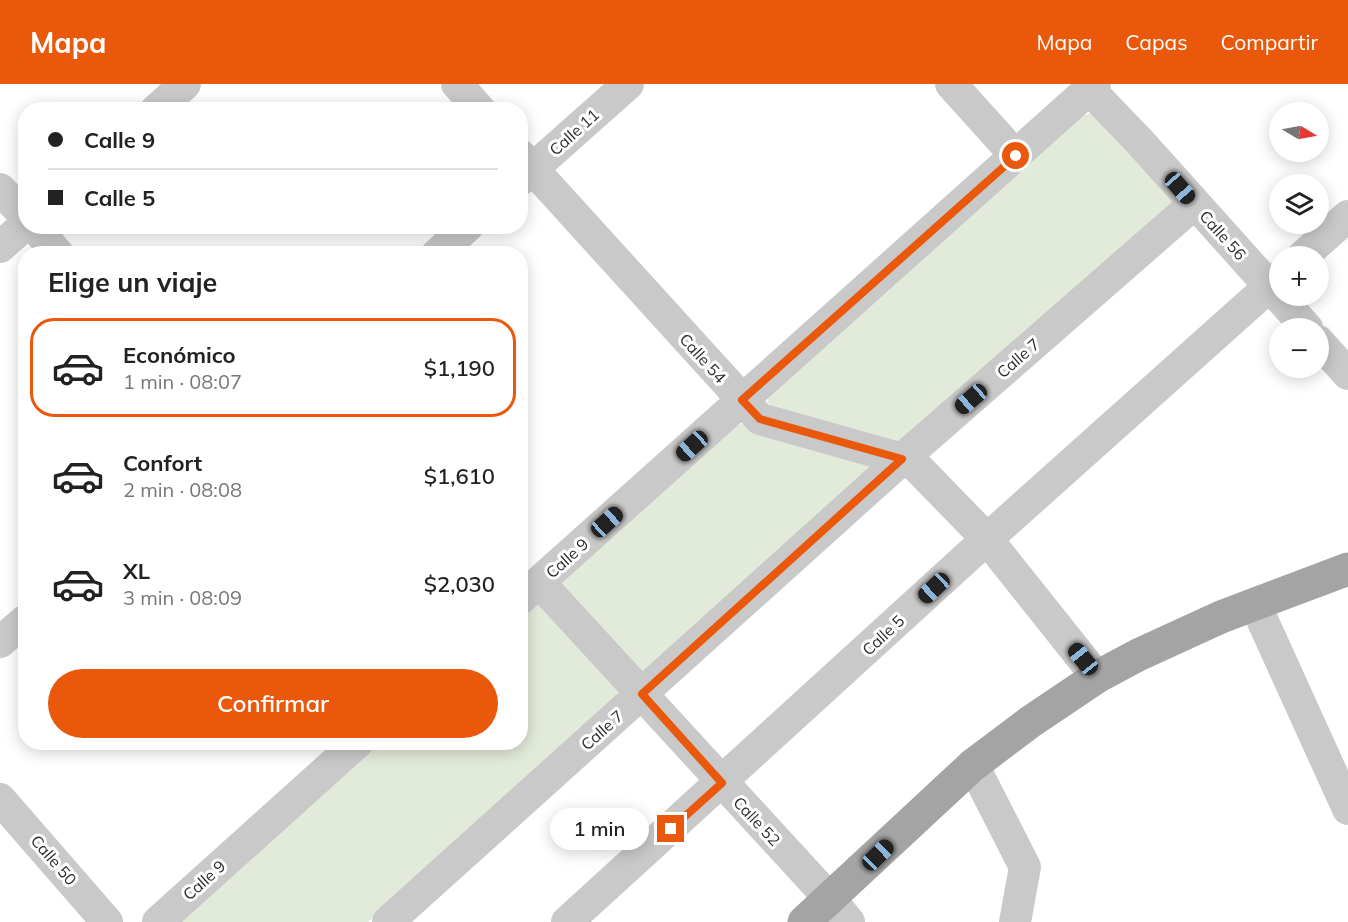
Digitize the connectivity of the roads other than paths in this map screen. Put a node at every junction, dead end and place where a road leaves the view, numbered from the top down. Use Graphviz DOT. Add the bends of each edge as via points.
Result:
graph roads {
  1 [pos="185,84"];
  2 [pos="457,84"];
  3 [pos="628,84"];
  4 [pos="951,84"];
  5 [pos="1092,87"];
  6 [pos="165,102"];
  7 [pos="473,102"];
  8 [pos="1016,156"];
  9 [pos="528,166"];
  10 [pos="528,171"];
  11 [pos="0,189"];
  12 [pos="1194,204"];
  13 [pos="18,208"];
  14 [pos="1348,216"];
  15 [pos="18,231"];
  16 [pos="41,234"];
  17 [pos="459,234"];
  18 [pos="51,246"];
  19 [pos="446,246"];
  20 [pos="1314,246"];
  21 [pos="0,247"];
  22 [pos="1269,276"];
  23 [pos="1269,285"];
  24 [pos="1329,353"];
  25 [pos="1348,374"];
  26 [pos="742,400"];
  27 [pos="902,459"];
  28 [pos="987,539"];
  29 [pos="1348,569"];
  30 [pos="530,591"];
  31 [pos="1255,604"];
  32 [pos="18,627"];
  33 [pos="0,642"];
  34 [pos="1097,677"];
  35 [pos="642,694"];
  36 [pos="349,750"];
  37 [pos="973,765"];
  38 [pos="722,783"];
  39 [pos="0,799"];
  40 [pos="1346,800"];
  41 [pos="840,911"];
  42 [pos="107,922"];
  43 [pos="158,922"];
  44 [pos="388,922"];
  45 [pos="567,922"];
  46 [pos="804,922"];
  47 [pos="1015,922"];
  1 -- 6 [label="street"];
  2 -- 7 [label="street"];
  3 -- 9 [label="street, Calle 11"];
  4 -- 8 [label="street"];
  5 -- 8 [label="street, Calle 9"];
  5 -- 12 [label="street, Calle 56"];
  8 -- 26 [label="street, Calle 9"];
  10 -- 26 [label="street, Calle 54"];
  11 -- 13 [label="street"];
  12 -- 22 [label="street, Calle 56"];
  12 -- 27 [label="street, Calle 7"];
  14 -- 20 [label="street"];
  15 -- 21 [label="street"];
  16 -- 18 [label="street"];
  17 -- 19 [label="street"];
  23 -- 28 [label="street, Calle 5"];
  24 -- 25 [label="street"];
  26 -- 27 [label="street, Calle 54" via="760,419"];
  26 -- 30 [label="street, Calle 9"];
  27 -- 28 [label="street, Calle 54" via="916,466"];
  27 -- 35 [label="street, Calle 7"];
  28 -- 34 [label="street, Calle 54"];
  28 -- 38 [label="street, Calle 5"];
  29 -- 31 [label="main road"];
  30 -- 35 [label="street, Calle 52"];
  31 -- 34 [label="main road"];
  31 -- 40 [label="street"];
  32 -- 33 [label="street"];
  34 -- 37 [label="main road"];
  35 -- 38 [label="street, Calle 52"];
  35 -- 44 [label="street, Calle 7"];
  36 -- 43 [label="street, Calle 9"];
  37 -- 41 [label="main road"];
  37 -- 47 [label="street" via="1025,867"];
  38 -- 41 [label="street, Calle 52"];
  38 -- 45 [label="street, Calle 5"];
  39 -- 42 [label="street, Calle 50"];
  41 -- 46 [label="main road"];
}
